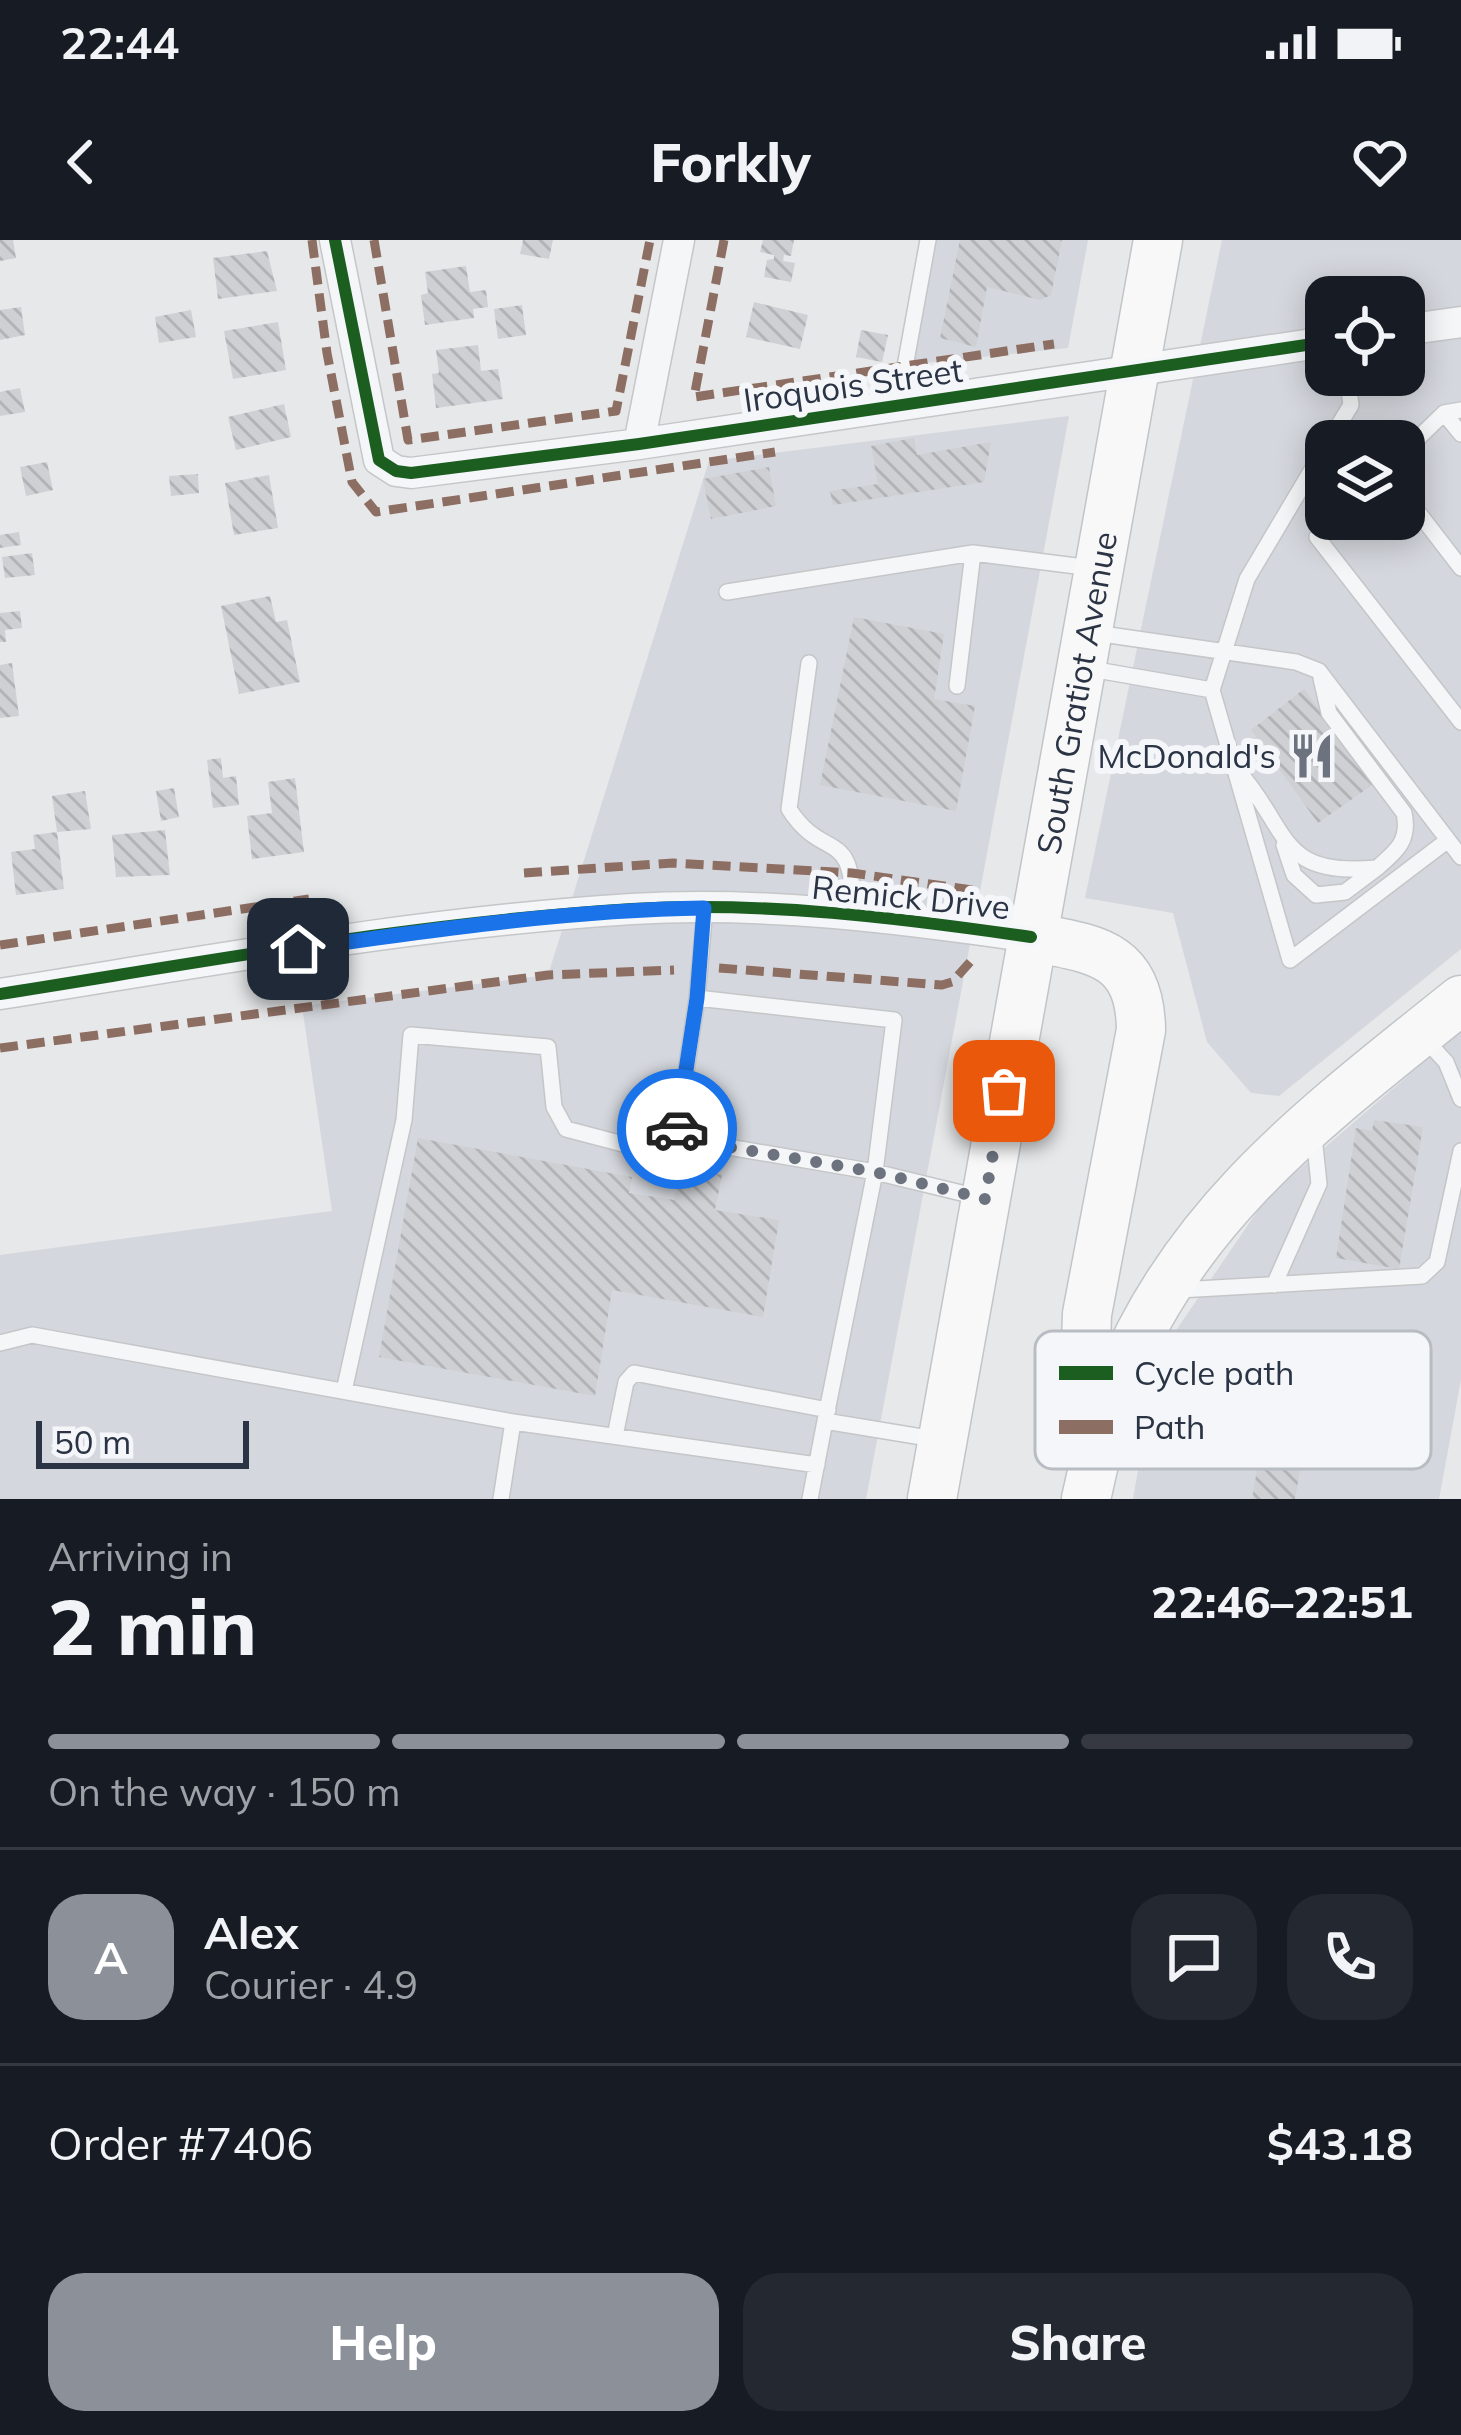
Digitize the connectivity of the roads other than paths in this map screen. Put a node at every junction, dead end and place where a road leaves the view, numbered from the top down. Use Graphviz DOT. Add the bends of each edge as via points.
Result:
graph roads {
  1 [pos="334,240"];
  2 [pos="680,240"];
  3 [pos="928,240"];
  4 [pos="1158,240"];
  5 [pos="1461,322"];
  6 [pos="1425,328"];
  7 [pos="1305,345"];
  8 [pos="1135,370"];
  9 [pos="898,405"];
  10 [pos="1452,412"];
  11 [pos="1425,434"];
  12 [pos="1461,434"];
  13 [pos="640,444"];
  14 [pos="1305,482"];
  15 [pos="1425,521"];
  16 [pos="1319,540"];
  17 [pos="974,553"];
  18 [pos="1461,568"];
  19 [pos="1101,569"];
  20 [pos="727,592"];
  21 [pos="1085,650"];
  22 [pos="1223,653"];
  23 [pos="809,663"];
  24 [pos="1319,670"];
  25 [pos="957,686"];
  26 [pos="1212,690"];
  27 [pos="1461,722"];
  28 [pos="1234,765"];
  29 [pos="1448,840"];
  30 [pos="1283,842"];
  31 [pos="1461,857"];
  32 [pos="1377,868"];
  33 [pos="704,908"];
  34 [pos="852,915"];
  35 [pos="1031,937"];
  36 [pos="0,994"];
  37 [pos="697,998"];
  38 [pos="1461,1000"];
  39 [pos="1419,1034"];
  40 [pos="1461,1099"];
  41 [pos="1312,1120"];
  42 [pos="676,1138"];
  43 [pos="1461,1151"];
  44 [pos="875,1172"];
  45 [pos="985,1199"];
  46 [pos="1274,1285"];
  47 [pos="1164,1290"];
  48 [pos="1087,1331"];
  49 [pos="1144,1331"];
  50 [pos="0,1343"];
  51 [pos="344,1391"];
  52 [pos="826,1416"];
  53 [pos="513,1422"];
  54 [pos="615,1436"];
  55 [pos="943,1441"];
  56 [pos="817,1465"];
  57 [pos="1084,1469"];
  58 [pos="1091,1469"];
  59 [pos="501,1499"];
  60 [pos="810,1499"];
  61 [pos="932,1499"];
  62 [pos="1083,1499"];
  1 -- 13 [label="street, Iroquois Street" via="371,436 388,466 411,473"];
  2 -- 13 [label="street"];
  3 -- 9 [label="lane"];
  4 -- 8 [label="main road, South Gratiot Avenue"];
  5 -- 6 [label="street"];
  7 -- 8 [label="street, Iroquois Street"];
  8 -- 9 [label="street, Iroquois Street"];
  8 -- 19 [label="main road, South Gratiot Avenue"];
  9 -- 13 [label="street, Iroquois Street"];
  10 -- 11 [label="lane"];
  10 -- 12 [label="lane"];
  14 -- 22 [label="lane" via="1247,579"];
  15 -- 18 [label="lane"];
  16 -- 27 [label="lane"];
  17 -- 19 [label="lane"];
  17 -- 20 [label="lane"];
  17 -- 25 [label="lane"];
  19 -- 21 [label="main road, South Gratiot Avenue"];
  21 -- 22 [label="lane"];
  21 -- 26 [label="lane"];
  21 -- 35 [label="main road, South Gratiot Avenue"];
  22 -- 24 [label="lane"];
  22 -- 26 [label="lane"];
  23 -- 34 [label="lane" via="789,809 850,863"];
  24 -- 29 [label="lane"];
  24 -- 32 [label="lane" via="1329,713 1404,813 1400,849"];
  26 -- 28 [label="lane"];
  28 -- 29 [label="lane" via="1289,960"];
  28 -- 30 [label="lane"];
  29 -- 31 [label="lane"];
  30 -- 32 [label="lane" via="1317,865"];
  30 -- 32 [label="lane" via="1294,875 1316,895 1346,892"];
  33 -- 34 [label="street, Remick Drive"];
  33 -- 36 [label="street, Remick Drive" via="419,932"];
  33 -- 37 [label="lane"];
  34 -- 35 [label="street, Remick Drive"];
  35 -- 45 [label="main road, South Gratiot Avenue"];
  35 -- 48 [label="main road" via="1108,956 1124,969 1141,1008"];
  37 -- 42 [label="lane"];
  37 -- 44 [label="lane" via="894,1020"];
  38 -- 39 [label="main road"];
  39 -- 40 [label="lane" via="1446,1062"];
  39 -- 41 [label="main road"];
  41 -- 46 [label="lane" via="1319,1184"];
  41 -- 47 [label="main road" via="1226,1206"];
  42 -- 44 [label="lane"];
  42 -- 51 [label="lane" via="642,1149 566,1129 554,1107 548,1047 411,1035 404,1120"];
  43 -- 46 [label="lane" via="1437,1262 1422,1276"];
  44 -- 45 [label="lane"];
  44 -- 52 [label="lane"];
  45 -- 55 [label="main road, South Gratiot Avenue"];
  46 -- 47 [label="lane"];
  47 -- 49 [label="main road"];
  50 -- 51 [label="lane" via="32,1335"];
  51 -- 53 [label="lane"];
  52 -- 54 [label="lane" via="634,1373"];
  52 -- 55 [label="lane"];
  52 -- 56 [label="lane"];
  53 -- 54 [label="lane"];
  53 -- 59 [label="lane"];
  54 -- 56 [label="lane"];
  55 -- 61 [label="main road, South Gratiot Avenue"];
  56 -- 60 [label="lane"];
  57 -- 62 [label="main road"];
  58 -- 62 [label="main road"];
}
